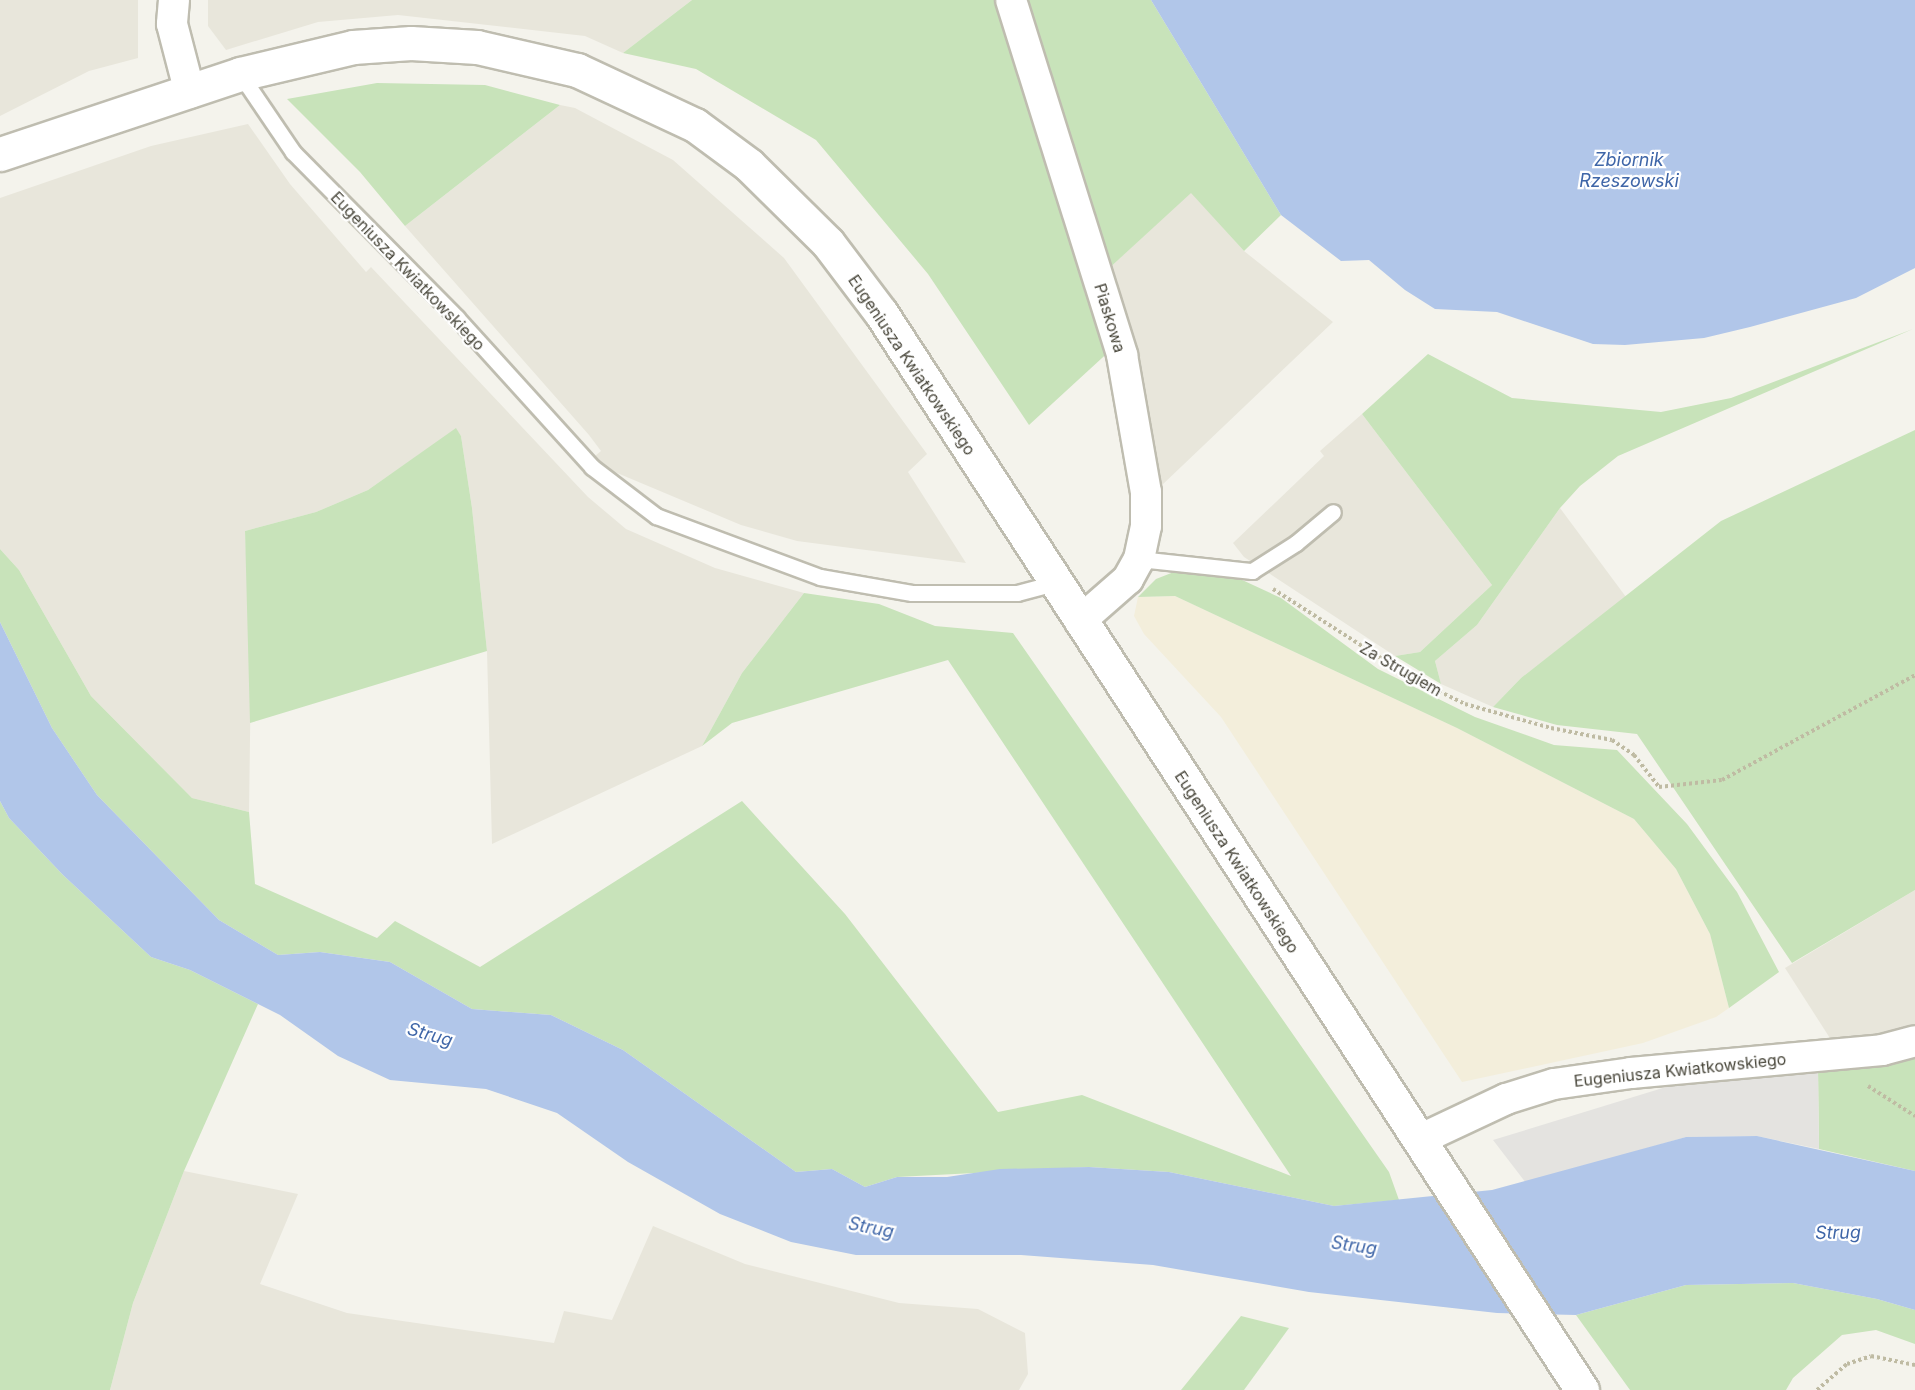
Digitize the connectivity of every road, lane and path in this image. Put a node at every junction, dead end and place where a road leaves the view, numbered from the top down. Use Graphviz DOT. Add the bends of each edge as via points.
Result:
graph roads {
  1 [pos="174,0"];
  2 [pos="1011,0"];
  3 [pos="240,74"];
  4 [pos="190,93"];
  5 [pos="0,154"];
  6 [pos="1333,512"];
  7 [pos="1139,559"];
  8 [pos="1252,571"];
  9 [pos="1055,583"];
  10 [pos="1080,621"];
  11 [pos="1915,675"];
  12 [pos="1915,1041"];
  13 [pos="1419,1140"];
  14 [pos="1915,1365"];
  15 [pos="1582,1390"];
  16 [pos="1817,1390"];
  1 -- 4 [label="street" via="172,24"];
  2 -- 7 [label="street, Piaskowa" via="1122,355 1146,492 1146,526"];
  3 -- 4 [label="street, Eugeniusza Kwiatkowskiego"];
  3 -- 9 [label="lane, Eugeniusza Kwiatkowskiego" via="293,152 457,318 592,467 656,516 820,577 912,593 1017,593"];
  3 -- 9 [label="street, Eugeniusza Kwiatkowskiego" via="353,48 411,43 477,47 577,70 695,125 749,165 828,243 881,313"];
  4 -- 5 [label="street, Eugeniusza Kwiatkowskiego"];
  6 -- 8 [label="lane" via="1296,543"];
  7 -- 8 [label="lane"];
  7 -- 10 [label="street, Piaskowa" via="1128,579"];
  8 -- 11 [label="path, Za Strugiem" via="1264,583 1412,678 1465,704 1612,740 1634,755 1659,787 1722,780"];
  9 -- 10 [label="street, Eugeniusza Kwiatkowskiego"];
  10 -- 13 [label="street, Eugeniusza Kwiatkowskiego"];
  12 -- 13 [label="street, Eugeniusza Kwiatkowskiego" via="1882,1050 1631,1073 1554,1084 1506,1099"];
  13 -- 15 [label="street, Eugeniusza Kwiatkowskiego"];
  14 -- 16 [label="path" via="1870,1356 1847,1364"];
}
